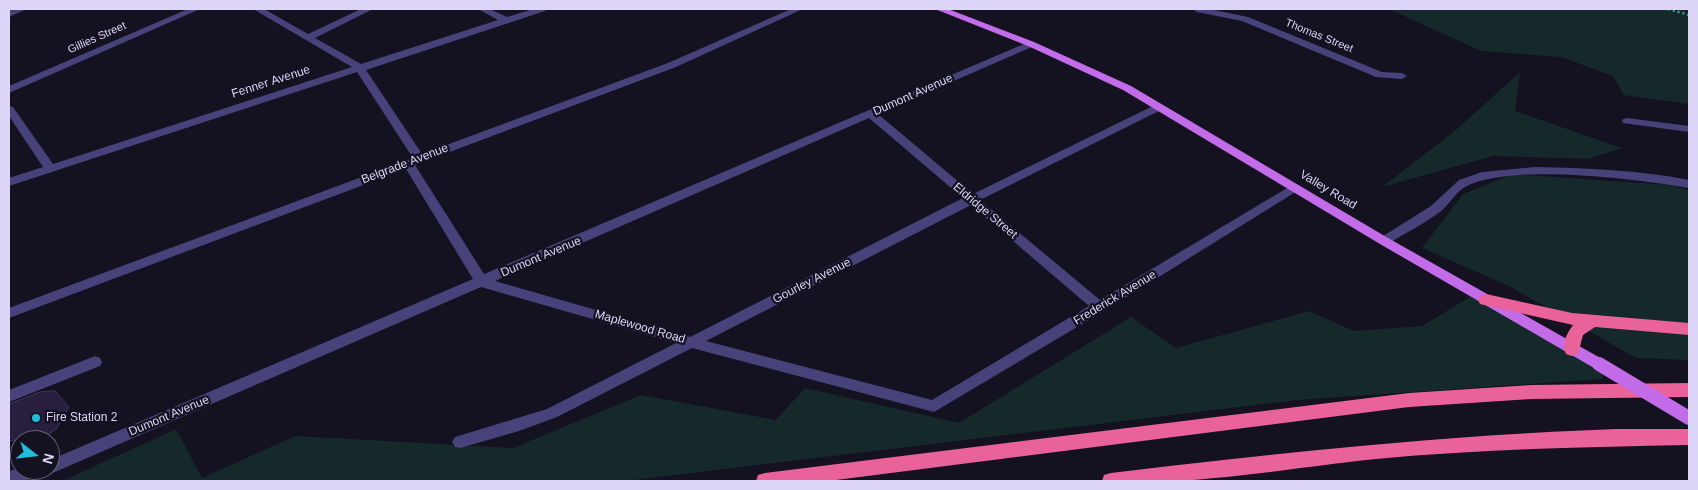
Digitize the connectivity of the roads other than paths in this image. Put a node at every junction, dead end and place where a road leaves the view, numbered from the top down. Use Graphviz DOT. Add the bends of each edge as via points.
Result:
graph roads {
  1 [pos="22,9"];
  2 [pos="195,9"];
  3 [pos="258,9"];
  4 [pos="368,9"];
  5 [pos="483,9"];
  6 [pos="542,9"];
  7 [pos="798,9"];
  8 [pos="940,9"];
  9 [pos="1198,9"];
  10 [pos="9,14"];
  11 [pos="506,20"];
  12 [pos="309,37"];
  13 [pos="1031,44"];
  14 [pos="359,67"];
  15 [pos="1402,76"];
  16 [pos="9,90"];
  17 [pos="1159,107"];
  18 [pos="9,109"];
  19 [pos="871,114"];
  20 [pos="1627,121"];
  21 [pos="1689,129"];
  22 [pos="414,161"];
  23 [pos="50,168"];
  24 [pos="9,182"];
  25 [pos="1689,184"];
  26 [pos="1296,188"];
  27 [pos="972,199"];
  28 [pos="1384,241"];
  29 [pos="482,282"];
  30 [pos="1486,300"];
  31 [pos="1099,307"];
  32 [pos="9,313"];
  33 [pos="1595,321"];
  34 [pos="1689,329"];
  35 [pos="693,343"];
  36 [pos="1572,349"];
  37 [pos="95,362"];
  38 [pos="1689,390"];
  39 [pos="9,396"];
  40 [pos="934,406"];
  41 [pos="1689,418"];
  42 [pos="1689,437"];
  43 [pos="460,442"];
  44 [pos="60,463"];
  45 [pos="765,481"];
  46 [pos="1111,481"];
  1 -- 10 [label="street"];
  2 -- 16 [label="street, Gillies Street"];
  3 -- 12 [label="street"];
  4 -- 12 [label="street"];
  5 -- 11 [label="street"];
  6 -- 11 [label="street, Fenner Avenue"];
  7 -- 22 [label="street, Belgrade Avenue" via="672,65"];
  8 -- 13 [label="main road, Valley Road"];
  9 -- 15 [label="street, Thomas Street" via="1245,19 1380,75"];
  11 -- 14 [label="street, Fenner Avenue"];
  12 -- 14 [label="street"];
  13 -- 17 [label="main road, Valley Road" via="1127,88"];
  13 -- 19 [label="street, Dumont Avenue"];
  14 -- 22 [label="street"];
  14 -- 23 [label="street, Fenner Avenue"];
  17 -- 26 [label="main road, Valley Road"];
  17 -- 27 [label="street, Gourley Avenue"];
  18 -- 23 [label="street"];
  19 -- 27 [label="street, Eldridge Street"];
  19 -- 29 [label="street, Dumont Avenue"];
  20 -- 21 [label="street"];
  22 -- 29 [label="street"];
  22 -- 32 [label="street, Belgrade Avenue"];
  23 -- 24 [label="street, Fenner Avenue"];
  25 -- 28 [label="street" via="1552,172 1486,174 1462,183 1436,209"];
  26 -- 28 [label="main road, Valley Road"];
  26 -- 31 [label="street, Frederick Avenue"];
  27 -- 31 [label="street, Eldridge Street"];
  27 -- 35 [label="street, Gourley Avenue"];
  28 -- 30 [label="main road, Valley Road"];
  29 -- 35 [label="street, Maplewood Road"];
  29 -- 44 [label="street, Dumont Avenue"];
  30 -- 33 [label="highway" via="1529,311"];
  30 -- 36 [label="main road, Valley Road"];
  31 -- 40 [label="street, Frederick Avenue"];
  33 -- 34 [label="highway"];
  33 -- 36 [label="highway" via="1580,326 1574,334"];
  35 -- 40 [label="street, Maplewood Road"];
  35 -- 43 [label="street, Gourley Avenue" via="552,413"];
  36 -- 41 [label="main road, Valley Road, bridge"];
  37 -- 39 [label="street"];
  38 -- 45 [label="highway" via="1548,391 1409,400"];
  42 -- 46 [label="highway" via="1564,437 1467,443"];
}
